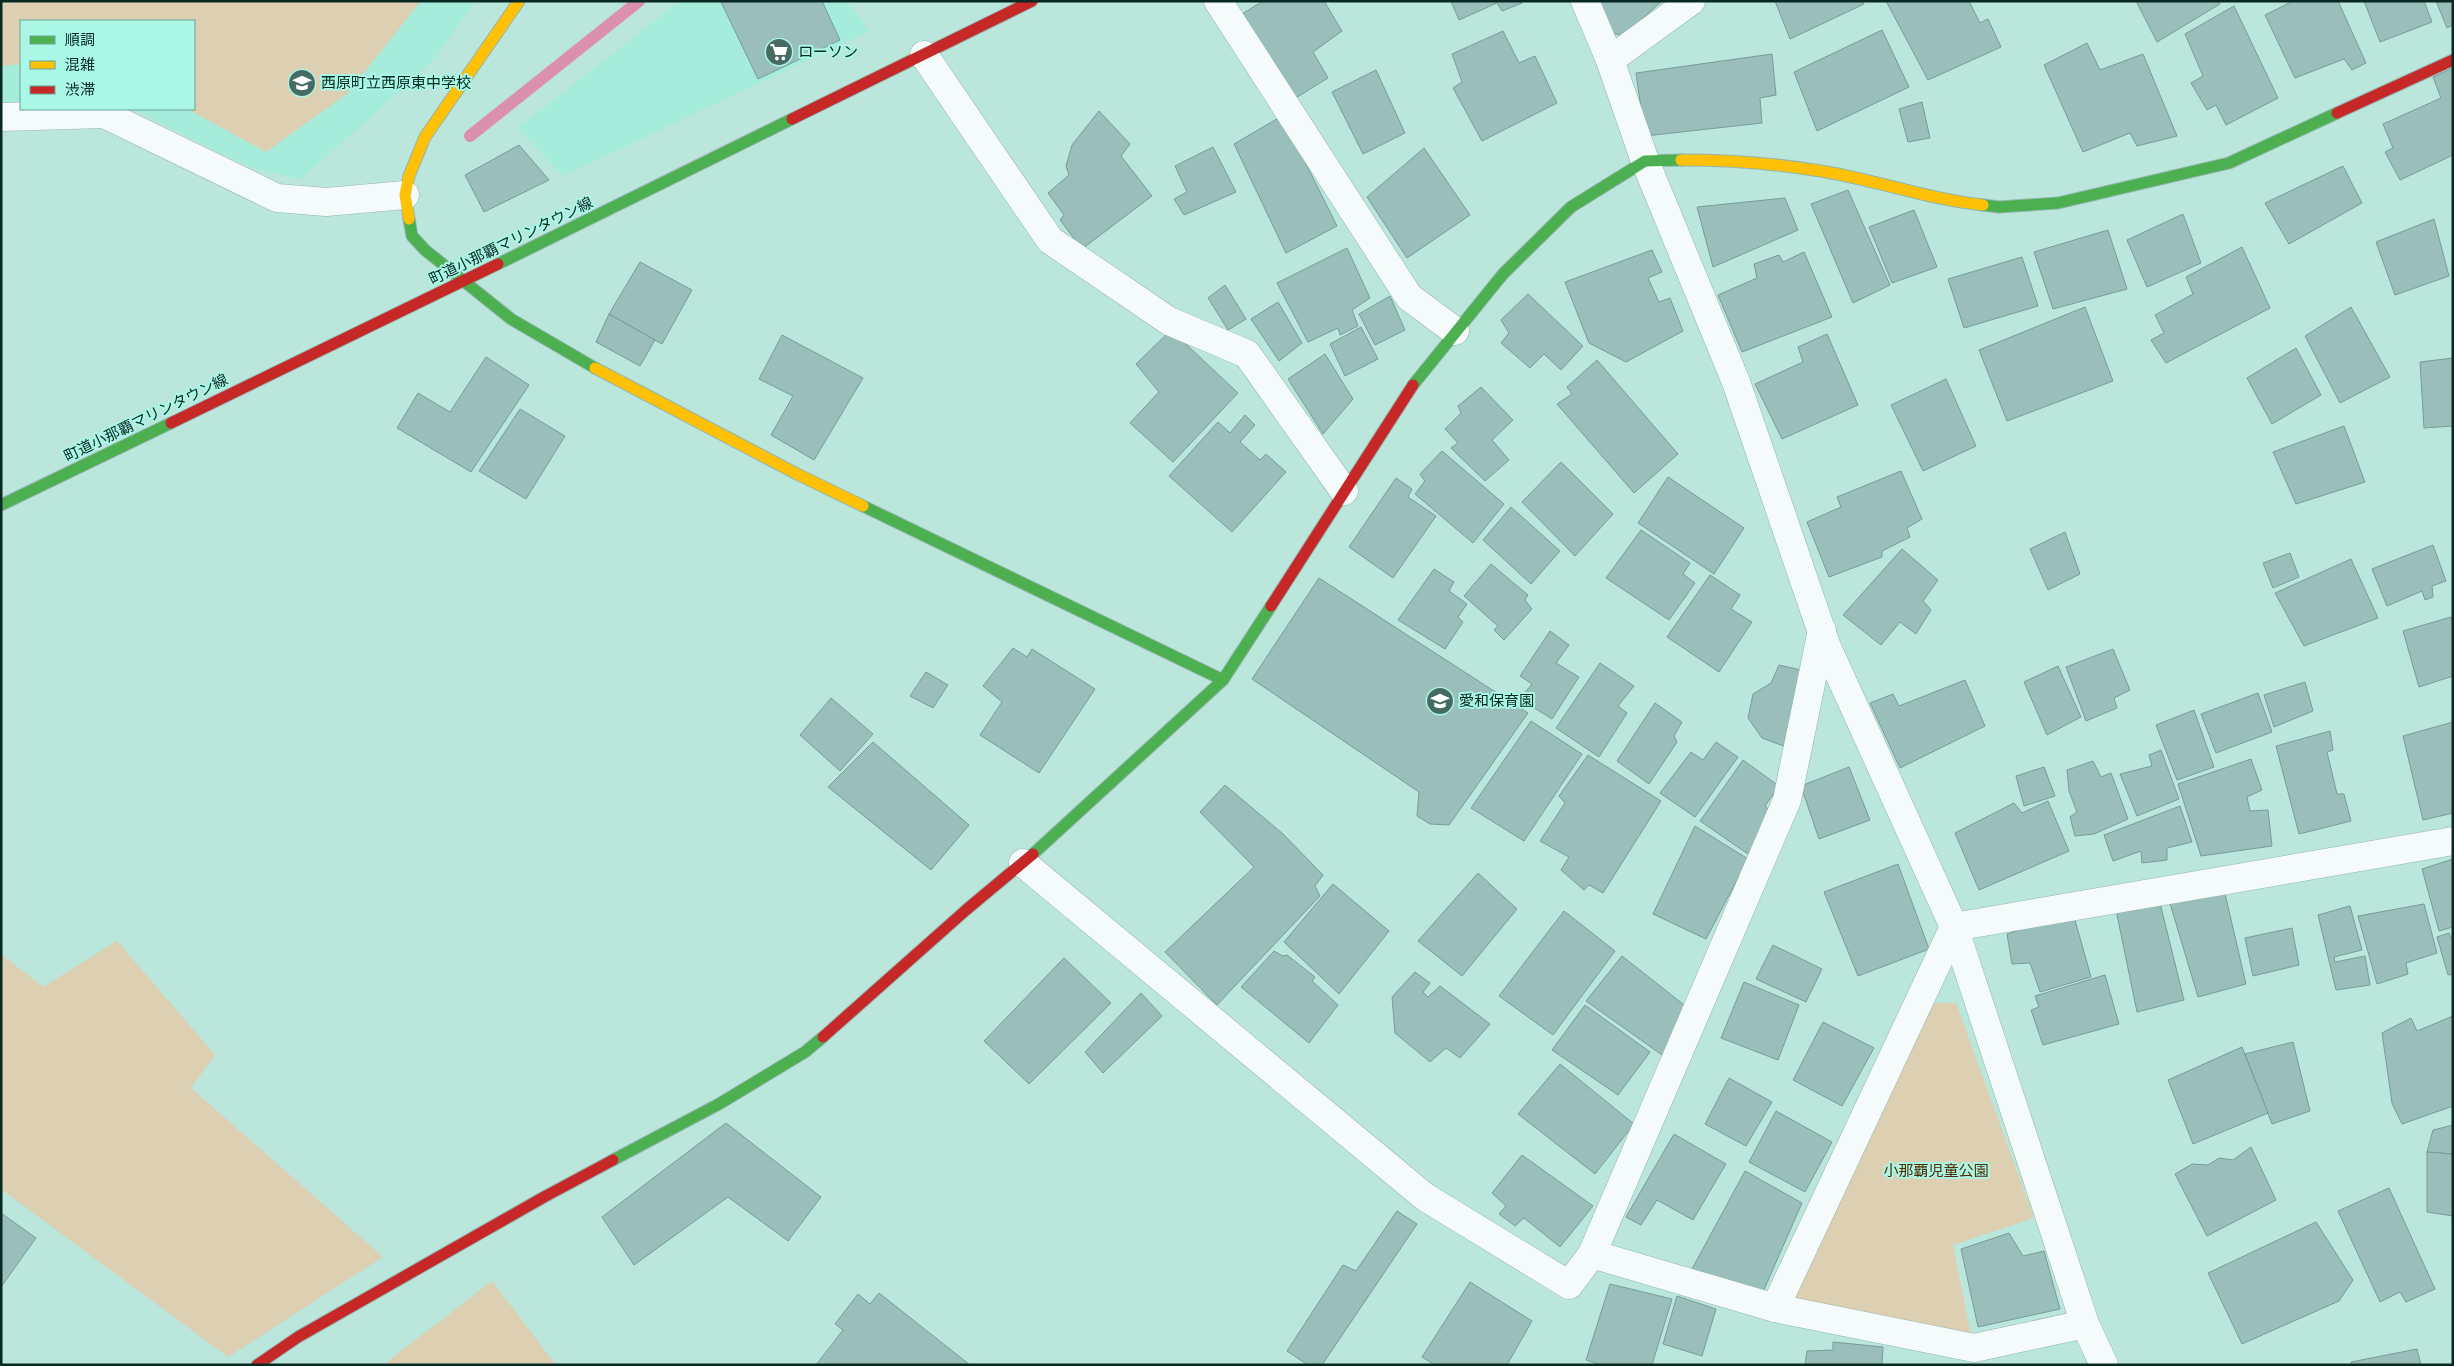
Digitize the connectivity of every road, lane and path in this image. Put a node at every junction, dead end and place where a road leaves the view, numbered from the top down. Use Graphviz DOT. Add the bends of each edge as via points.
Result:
graph roads {
  1 [pos="519,1"];
  2 [pos="1032,1"];
  3 [pos="1218,1"];
  4 [pos="1585,1"];
  5 [pos="1691,1"];
  6 [pos="924,55"];
  7 [pos="1610,60"];
  8 [pos="2453,60"];
  9 [pos="1,117"];
  10 [pos="1645,161"];
  11 [pos="405,195"];
  12 [pos="462,282"];
  13 [pos="1455,331"];
  14 [pos="1344,491"];
  15 [pos="1,505"];
  16 [pos="1822,630"];
  17 [pos="1222,680"];
  18 [pos="2453,841"];
  19 [pos="1023,862"];
  20 [pos="1954,926"];
  21 [pos="1592,1254"];
  22 [pos="1774,1308"];
  23 [pos="2085,1324"];
  24 [pos="257,1365"];
  25 [pos="2104,1365"];
  1 -- 11 [label="street" via="425,137"];
  2 -- 6 [label="street, 町道小那覇マリンタウン線"];
  3 -- 13 [label="street" via="1408,297"];
  4 -- 7 [label="street"];
  5 -- 7 [label="street"];
  6 -- 12 [label="street, 町道小那覇マリンタウン線"];
  6 -- 14 [label="street" via="1050,240 1169,321 1247,354"];
  7 -- 10 [label="street"];
  8 -- 10 [label="street" via="2229,164 2058,203 1999,207 1955,202 1815,170 1716,160"];
  9 -- 11 [label="street" via="104,114 278,198 326,202"];
  10 -- 13 [label="street" via="1571,207 1503,274"];
  10 -- 16 [label="street" via="1736,382"];
  11 -- 12 [label="street" via="412,236"];
  12 -- 15 [label="street, 町道小那覇マリンタウン線"];
  12 -- 17 [label="street" via="512,319 615,380 797,474"];
  13 -- 14 [label="street" via="1416,380"];
  14 -- 17 [label="street"];
  16 -- 20 [label="street"];
  16 -- 21 [label="street" via="1787,800"];
  17 -- 19 [label="street"];
  18 -- 20 [label="street"];
  19 -- 21 [label="street" via="1425,1197 1568,1285"];
  19 -- 24 [label="street" via="805,1052 719,1104 544,1197 332,1318"];
  20 -- 22 [label="street"];
  20 -- 23 [label="street"];
  21 -- 22 [label="street"];
  22 -- 23 [label="street" via="1974,1348"];
  23 -- 25 [label="street"];
}
